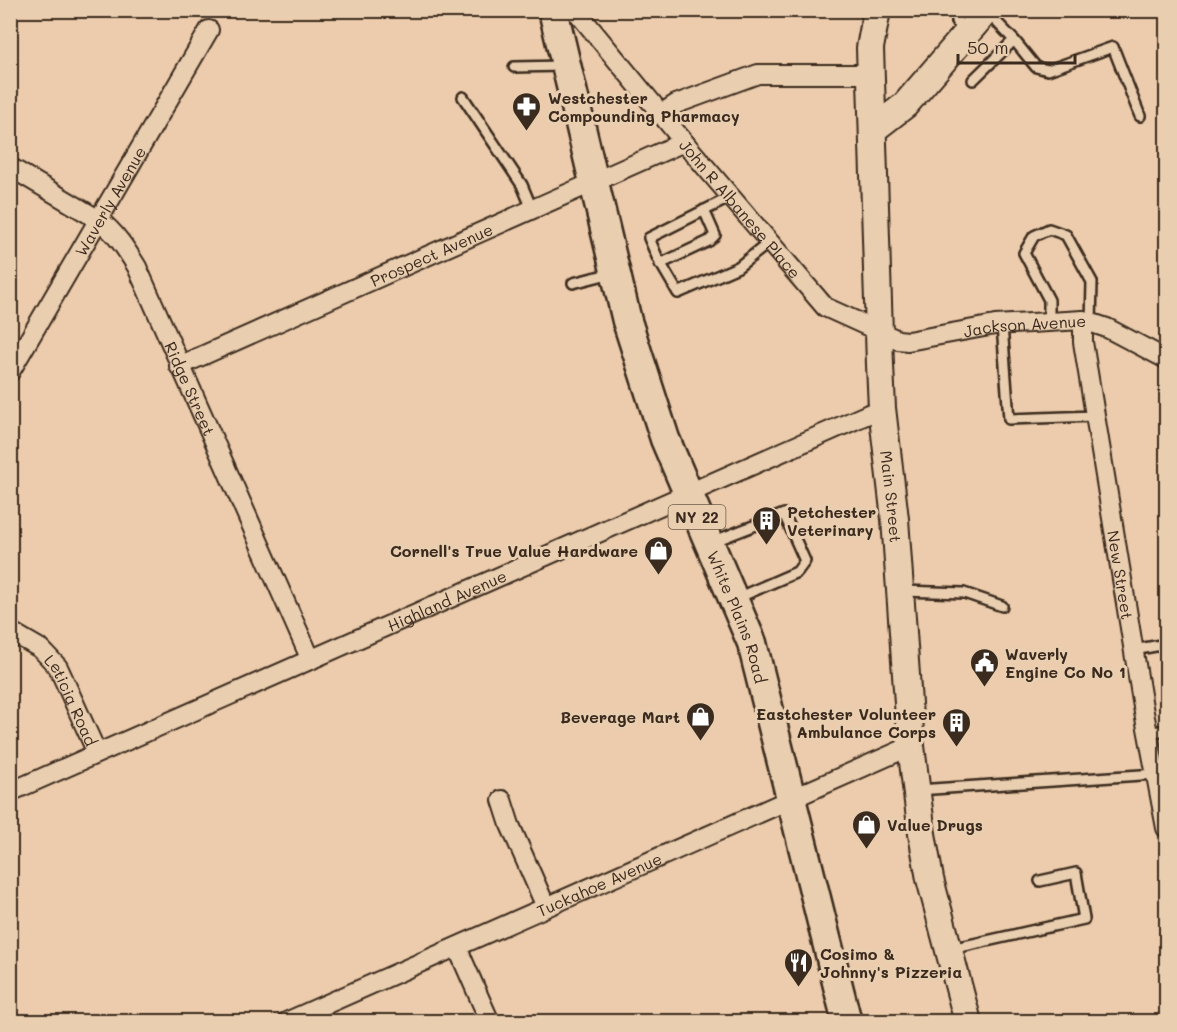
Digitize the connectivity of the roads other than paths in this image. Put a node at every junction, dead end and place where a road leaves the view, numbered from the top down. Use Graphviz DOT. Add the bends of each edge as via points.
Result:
graph roads {
  1 [pos="553,10"];
  2 [pos="573,10"];
  3 [pos="877,10"];
  4 [pos="987,11"];
  5 [pos="963,21"];
  6 [pos="209,30"];
  7 [pos="1014,40"];
  8 [pos="567,66"];
  9 [pos="514,68"];
  10 [pos="870,74"];
  11 [pos="973,80"];
  12 [pos="463,97"];
  13 [pos="661,114"];
  14 [pos="1140,116"];
  15 [pos="874,129"];
  16 [pos="684,142"];
  17 [pos="10,167"];
  18 [pos="594,182"];
  19 [pos="731,197"];
  20 [pos="532,209"];
  21 [pos="704,210"];
  22 [pos="99,220"];
  23 [pos="770,242"];
  24 [pos="660,264"];
  25 [pos="615,273"];
  26 [pos="573,283"];
  27 [pos="1049,321"];
  28 [pos="1087,322"];
  29 [pos="1002,325"];
  30 [pos="878,329"];
  31 [pos="1167,359"];
  32 [pos="179,366"];
  33 [pos="10,372"];
  34 [pos="882,408"];
  35 [pos="1095,416"];
  36 [pos="686,493"];
  37 [pos="709,543"];
  38 [pos="900,590"];
  39 [pos="734,599"];
  40 [pos="1002,606"];
  41 [pos="10,631"];
  42 [pos="1167,644"];
  43 [pos="1134,650"];
  44 [pos="311,660"];
  45 [pos="1167,730"];
  46 [pos="1148,733"];
  47 [pos="911,746"];
  48 [pos="98,753"];
  49 [pos="1156,774"];
  50 [pos="916,790"];
  51 [pos="10,792"];
  52 [pos="792,799"];
  53 [pos="502,800"];
  54 [pos="1167,828"];
  55 [pos="1040,880"];
  56 [pos="546,907"];
  57 [pos="457,947"];
  58 [pos="949,950"];
  59 [pos="312,1016"];
  60 [pos="286,1022"];
  61 [pos="490,1022"];
  62 [pos="847,1022"];
  63 [pos="968,1022"];
  1 -- 8 [label="main road, White Plains Road / NY 22"];
  2 -- 13 [label="street, John R Albanese Place"];
  3 -- 10 [label="street, Main Street" via="870,43"];
  4 -- 5 [label="street"];
  4 -- 7 [label="lane"];
  5 -- 15 [label="street" via="905,105"];
  6 -- 22 [label="street, Waverly Avenue"];
  7 -- 11 [label="lane"];
  7 -- 14 [label="lane" via="1036,67 1048,70 1113,46"];
  8 -- 9 [label="lane"];
  8 -- 18 [label="main road, White Plains Road / NY 22"];
  10 -- 13 [label="street" via="758,74 676,104"];
  10 -- 15 [label="street, Main Street"];
  12 -- 20 [label="lane" via="522,185"];
  13 -- 16 [label="street, John R Albanese Place"];
  15 -- 30 [label="street, Main Street"];
  16 -- 18 [label="street, Prospect Avenue"];
  16 -- 19 [label="street, John R Albanese Place"];
  17 -- 22 [label="street, Ridge Street"];
  18 -- 20 [label="street, Prospect Avenue"];
  18 -- 25 [label="main road, White Plains Road / NY 22"];
  19 -- 21 [label="lane"];
  19 -- 23 [label="street, John R Albanese Place"];
  20 -- 32 [label="street, Prospect Avenue"];
  21 -- 24 [label="lane" via="715,235"];
  21 -- 24 [label="lane" via="649,238"];
  22 -- 32 [label="street, Ridge Street" via="112,230 137,267"];
  22 -- 33 [label="street, Waverly Avenue"];
  23 -- 24 [label="lane" via="738,267 678,293"];
  23 -- 30 [label="street, John R Albanese Place" via="825,307"];
  25 -- 26 [label="lane"];
  25 -- 36 [label="main road, White Plains Road / NY 22" via="639,361"];
  27 -- 28 [label="street, Jackson Avenue"];
  27 -- 28 [label="lane" via="1049,300 1024,253 1034,236 1049,230 1066,235 1092,282 1094,296"];
  27 -- 29 [label="street, Jackson Avenue"];
  28 -- 31 [label="street, Jackson Avenue"];
  28 -- 35 [label="street, New Street" via="1083,342"];
  29 -- 30 [label="street, Jackson Avenue" via="908,341"];
  29 -- 35 [label="lane" via="1010,419"];
  30 -- 34 [label="street, Main Street"];
  32 -- 44 [label="street, Ridge Street"];
  34 -- 36 [label="street, Highland Avenue"];
  34 -- 38 [label="street, Main Street" via="896,519"];
  35 -- 43 [label="street, New Street"];
  36 -- 37 [label="main road, White Plains Road / NY 22"];
  36 -- 44 [label="street, Highland Avenue"];
  37 -- 39 [label="main road, White Plains Road / NY 22"];
  37 -- 39 [label="lane" via="784,514 805,561 796,572"];
  38 -- 40 [label="lane" via="964,593"];
  38 -- 47 [label="street, Main Street"];
  39 -- 52 [label="main road, White Plains Road / NY 22" via="761,674"];
  41 -- 48 [label="street, Leticia Road" via="41,649 58,667"];
  42 -- 43 [label="lane"];
  43 -- 46 [label="street, New Street"];
  44 -- 48 [label="street, Highland Avenue"];
  45 -- 46 [label="lane"];
  46 -- 49 [label="street, New Street"];
  47 -- 50 [label="street, Main Street"];
  47 -- 52 [label="street, Tuckahoe Avenue"];
  48 -- 51 [label="street, Highland Avenue"];
  49 -- 50 [label="lane"];
  49 -- 54 [label="street, New Street"];
  50 -- 58 [label="street, Main Street" via="930,879"];
  52 -- 56 [label="street, Tuckahoe Avenue"];
  52 -- 62 [label="main road, White Plains Road / NY 22"];
  53 -- 56 [label="street"];
  55 -- 58 [label="lane" via="1076,873 1084,919"];
  56 -- 57 [label="street, Tuckahoe Avenue"];
  57 -- 59 [label="street, Tuckahoe Avenue"];
  57 -- 61 [label="street"];
  58 -- 63 [label="street, Main Street"];
  59 -- 60 [label="street, Tuckahoe Avenue"];
}
